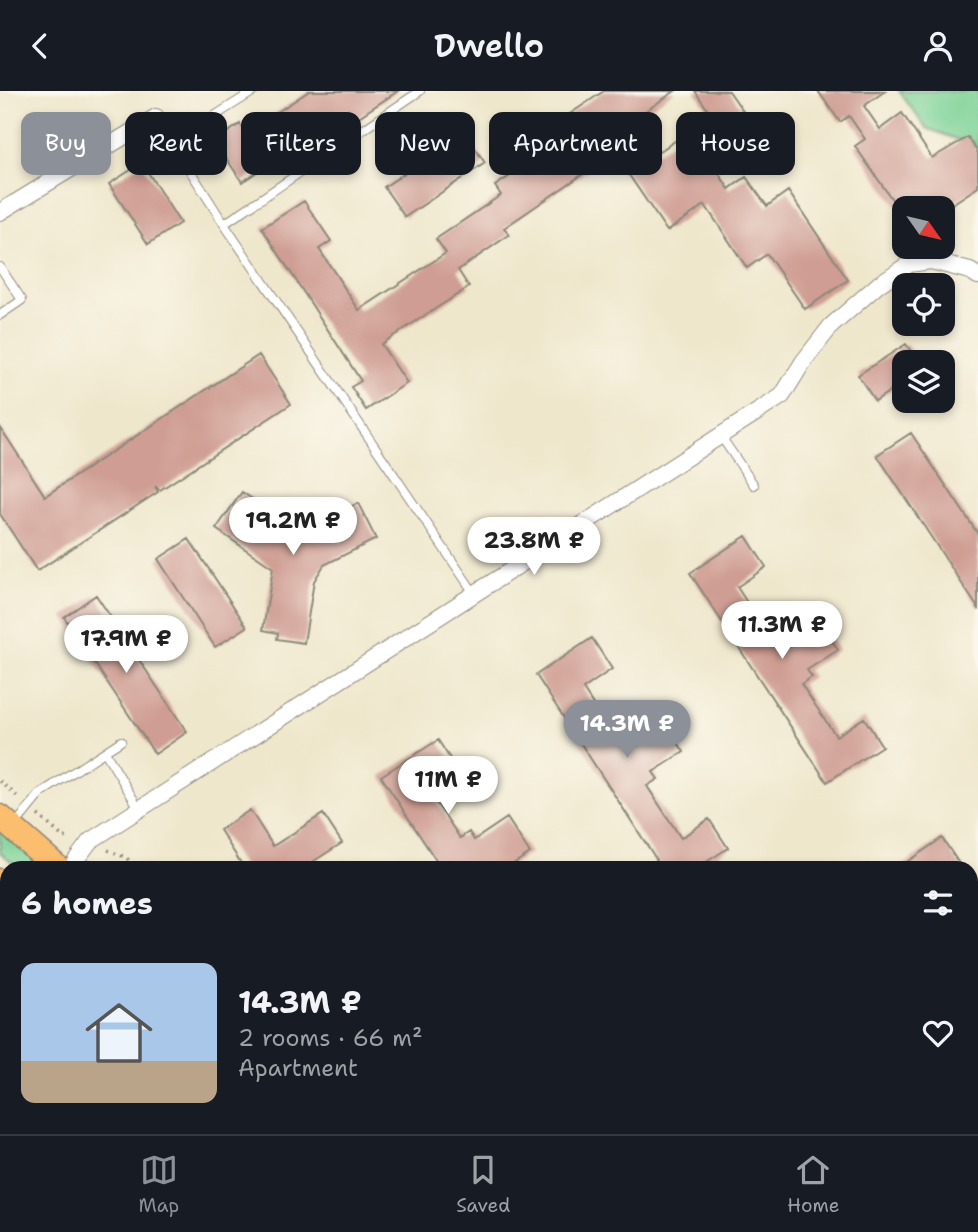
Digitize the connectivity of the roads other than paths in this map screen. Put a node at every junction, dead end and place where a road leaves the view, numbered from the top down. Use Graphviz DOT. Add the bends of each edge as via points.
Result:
graph roads {
  1 [pos="254,91"];
  2 [pos="420,91"];
  3 [pos="221,112"];
  4 [pos="125,136"];
  5 [pos="192,175"];
  6 [pos="0,212"];
  7 [pos="224,224"];
  8 [pos="0,267"];
  9 [pos="978,276"];
  10 [pos="0,315"];
  11 [pos="720,435"];
  12 [pos="754,485"];
  13 [pos="474,593"];
  14 [pos="121,741"];
  15 [pos="104,752"];
  16 [pos="140,810"];
  17 [pos="6,823"];
  18 [pos="50,861"];
  19 [pos="75,861"];
  1 -- 3 [label="lane"];
  2 -- 7 [label="lane"];
  4 -- 6 [label="street"];
  5 -- 7 [label="lane"];
  7 -- 13 [label="lane"];
  8 -- 10 [label="lane" via="22,300"];
  9 -- 11 [label="street" via="931,261 909,264 879,283 831,326 782,395"];
  11 -- 12 [label="lane"];
  11 -- 13 [label="street"];
  13 -- 16 [label="street"];
  14 -- 15 [label="lane"];
  15 -- 16 [label="lane"];
  15 -- 17 [label="lane" via="41,793"];
  16 -- 19 [label="street" via="90,841"];
  17 -- 18 [label="main road"];
}
